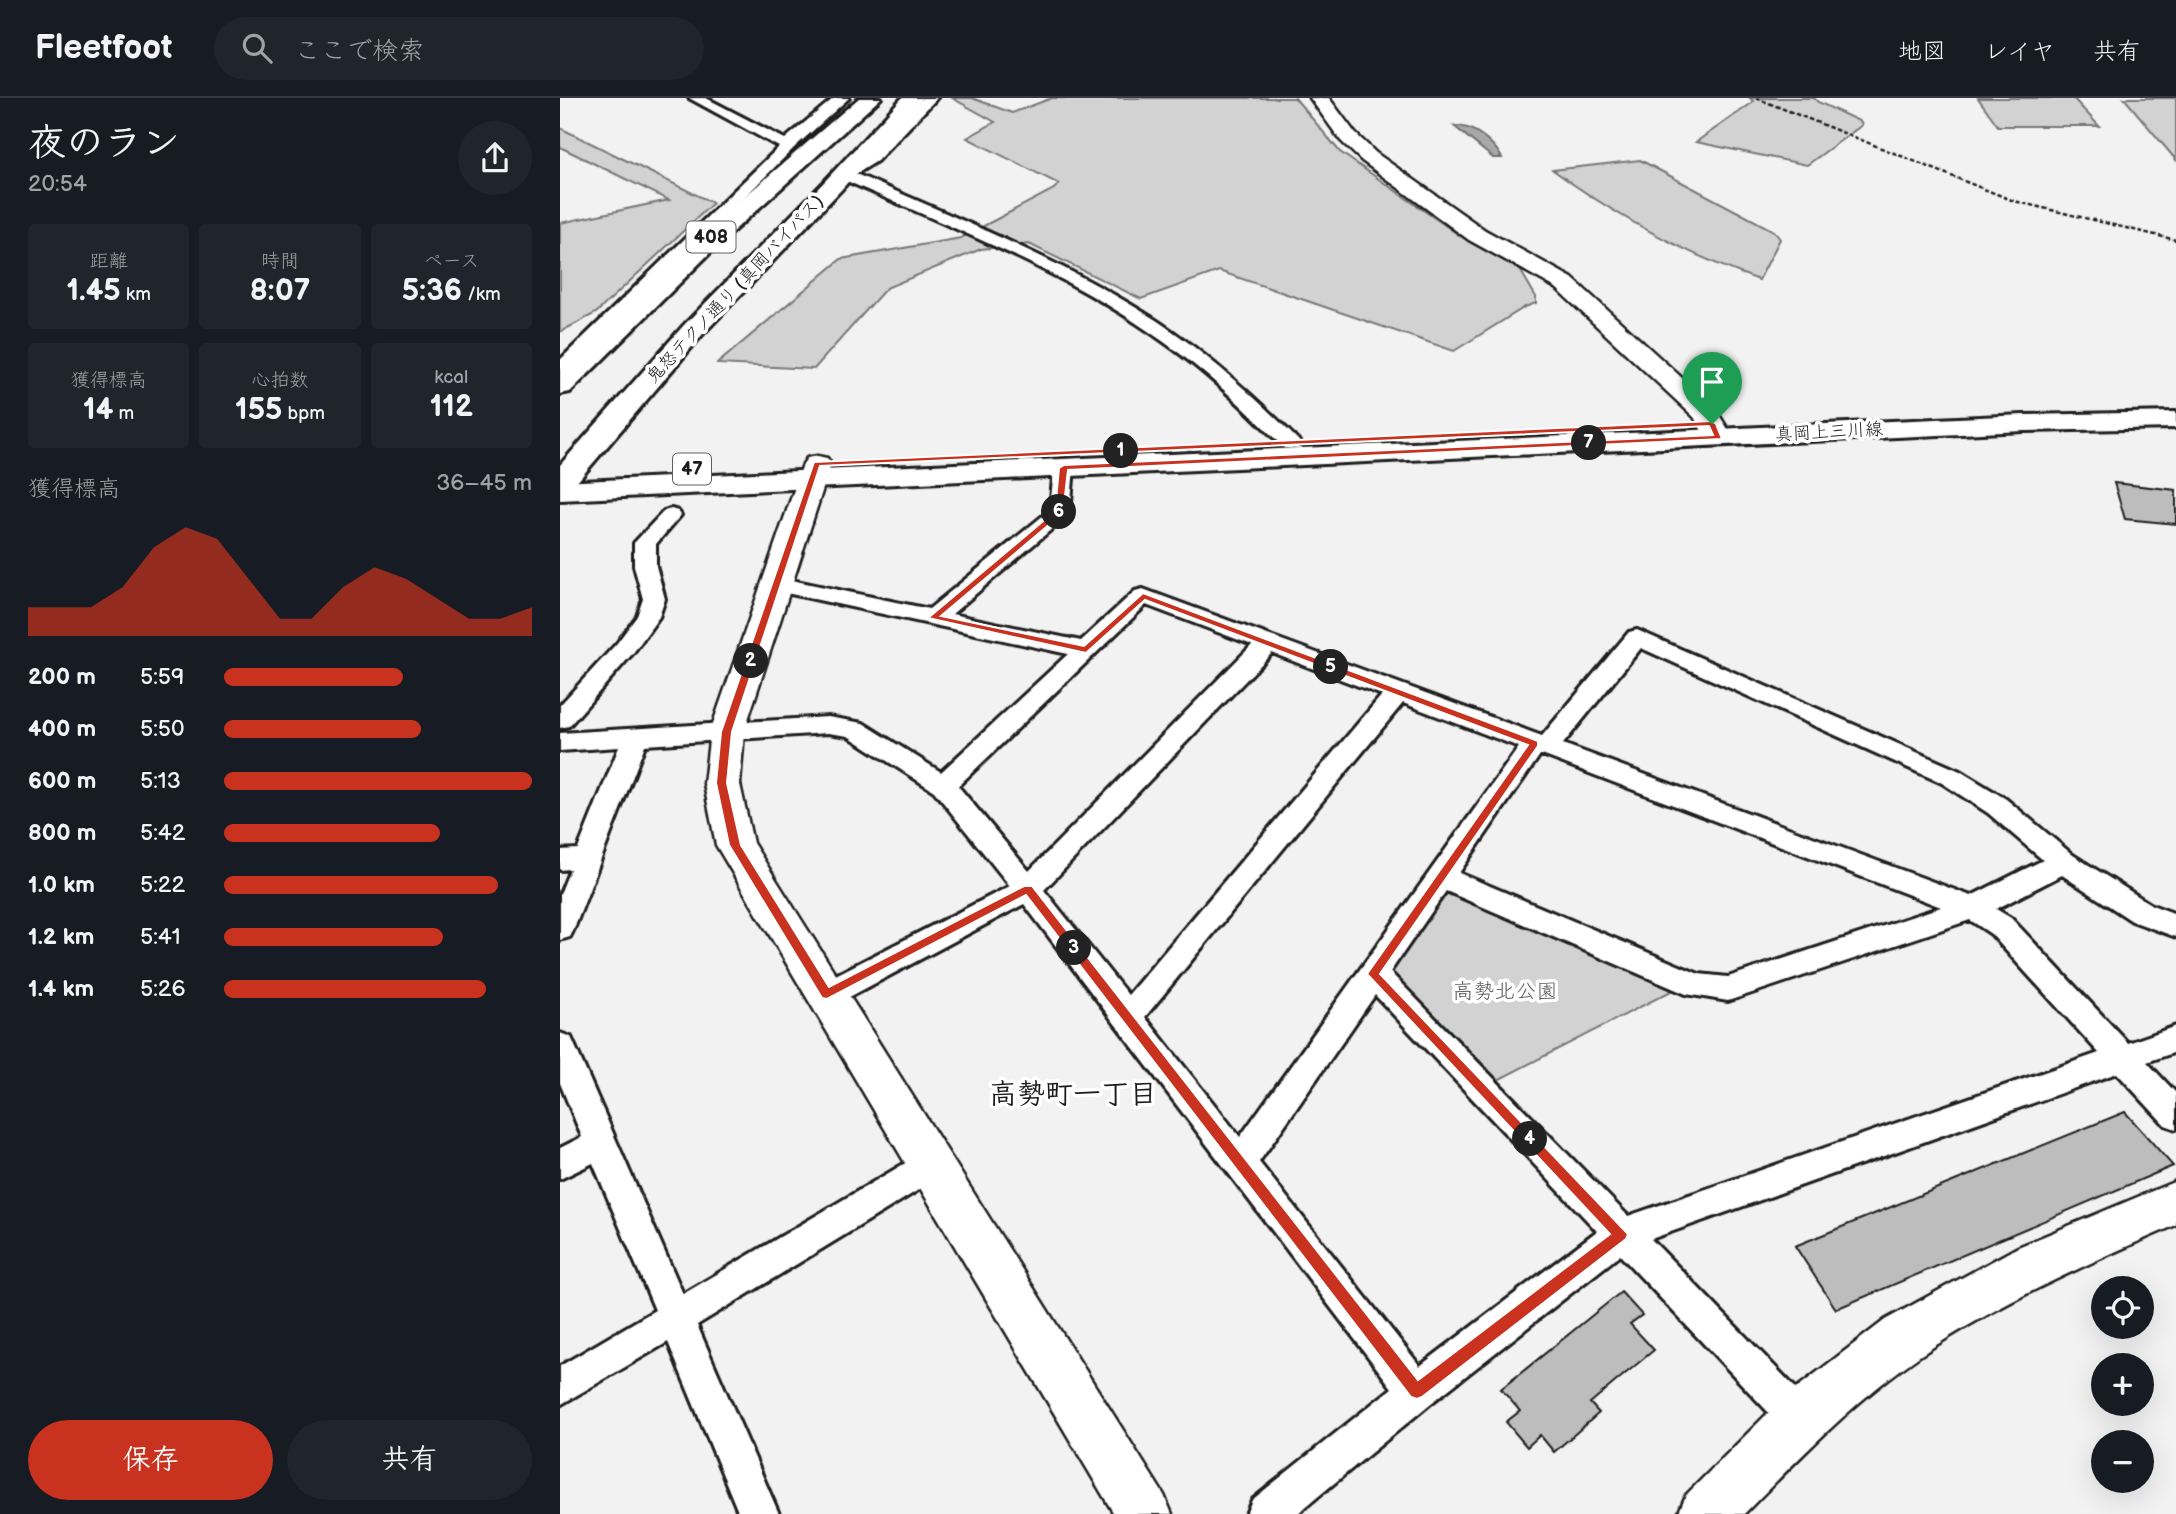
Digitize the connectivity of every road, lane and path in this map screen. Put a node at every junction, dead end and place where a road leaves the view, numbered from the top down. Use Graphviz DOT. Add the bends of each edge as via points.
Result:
graph roads {
  1 [pos="696,98"];
  2 [pos="842,98"];
  3 [pos="871,98"];
  4 [pos="913,98"];
  5 [pos="930,98"];
  6 [pos="1319,98"];
  7 [pos="1756,98"];
  8 [pos="791,143"];
  9 [pos="845,175"];
  10 [pos="2176,240"];
  11 [pos="560,370"];
  12 [pos="560,386"];
  13 [pos="2176,408"];
  14 [pos="2176,420"];
  15 [pos="1715,430"];
  16 [pos="1292,443"];
  17 [pos="1064,468"];
  18 [pos="814,472"];
  19 [pos="562,481"];
  20 [pos="671,515"];
  21 [pos="777,584"];
  22 [pos="933,618"];
  23 [pos="1268,643"];
  24 [pos="1086,650"];
  25 [pos="1398,692"];
  26 [pos="560,720"];
  27 [pos="727,732"];
  28 [pos="635,738"];
  29 [pos="560,742"];
  30 [pos="1541,746"];
  31 [pos="943,785"];
  32 [pos="588,858"];
  33 [pos="560,860"];
  34 [pos="2063,862"];
  35 [pos="1441,877"];
  36 [pos="1028,889"];
  37 [pos="1973,908"];
  38 [pos="2176,926"];
  39 [pos="560,929"];
  40 [pos="1373,974"];
  41 [pos="827,994"];
  42 [pos="1127,1017"];
  43 [pos="2176,1039"];
  44 [pos="560,1046"];
  45 [pos="2125,1059"];
  46 [pos="2176,1115"];
  47 [pos="600,1144"];
  48 [pos="1240,1163"];
  49 [pos="560,1164"];
  50 [pos="931,1165"];
  51 [pos="2176,1203"];
  52 [pos="1621,1234"];
  53 [pos="675,1318"];
  54 [pos="560,1387"];
  55 [pos="1417,1391"];
  56 [pos="1800,1419"];
  57 [pos="759,1514"];
  58 [pos="1146,1514"];
  59 [pos="1266,1514"];
  60 [pos="1705,1514"];
  1 -- 8 [label="street" via="782,143"];
  2 -- 8 [label="street"];
  3 -- 12 [label="main road, 408" via="698,248"];
  4 -- 9 [label="main road, 鬼怒テクノ通り (真岡バイパス) / 408"];
  5 -- 9 [label="street" via="872,158"];
  6 -- 15 [label="street" via="1369,157 1477,235 1564,283 1705,412"];
  7 -- 10 [label="path" via="2014,201"];
  8 -- 11 [label="street"];
  9 -- 16 [label="street" via="1016,251 1149,323 1242,394"];
  9 -- 19 [label="main road, 鬼怒テクノ通り (真岡バイパス) / 408" via="684,341"];
  13 -- 15 [label="main road, 真岡上三川線 / 47" via="2015,411"];
  14 -- 15 [label="main road, 真岡上三川線 / 47"];
  15 -- 16 [label="main road, 真岡上三川線 / 47"];
  15 -- 17 [label="main road, 真岡上三川線 / 47"];
  16 -- 18 [label="main road, 真岡上三川線 / 47"];
  17 -- 18 [label="main road, 真岡上三川線 / 47"];
  17 -- 22 [label="street" via="1060,512"];
  18 -- 19 [label="main road, 真岡上三川線 / 47"];
  18 -- 21 [label="street"];
  20 -- 26 [label="street" via="645,543 645,566 654,599 648,617"];
  21 -- 22 [label="street"];
  21 -- 27 [label="street"];
  22 -- 24 [label="street"];
  23 -- 24 [label="street" via="1143,596"];
  23 -- 25 [label="street"];
  23 -- 36 [label="street"];
  24 -- 31 [label="street"];
  25 -- 30 [label="street"];
  25 -- 42 [label="street"];
  27 -- 28 [label="street"];
  27 -- 31 [label="street" via="828,725 854,729"];
  27 -- 41 [label="street" via="722,783 735,845"];
  28 -- 29 [label="street"];
  28 -- 32 [label="street"];
  30 -- 34 [label="street" via="1637,637 1951,777 1997,806"];
  30 -- 35 [label="street"];
  30 -- 37 [label="street"];
  31 -- 36 [label="street"];
  32 -- 33 [label="street"];
  32 -- 39 [label="street"];
  34 -- 37 [label="street"];
  34 -- 38 [label="street" via="2142,914"];
  35 -- 37 [label="street" via="1696,986 1728,989"];
  35 -- 40 [label="street"];
  36 -- 41 [label="street"];
  36 -- 42 [label="street"];
  37 -- 45 [label="street" via="2001,926"];
  40 -- 48 [label="street"];
  40 -- 52 [label="street"];
  41 -- 50 [label="street"];
  42 -- 48 [label="street"];
  43 -- 45 [label="street"];
  44 -- 47 [label="street"];
  45 -- 46 [label="street"];
  45 -- 52 [label="street"];
  47 -- 49 [label="street"];
  47 -- 53 [label="street"];
  48 -- 55 [label="street"];
  50 -- 53 [label="street"];
  50 -- 58 [label="street"];
  51 -- 56 [label="street" via="2000,1280 1903,1338"];
  52 -- 55 [label="street"];
  52 -- 56 [label="street"];
  53 -- 54 [label="street"];
  53 -- 57 [label="street"];
  55 -- 59 [label="street"];
  56 -- 60 [label="street"];
}
